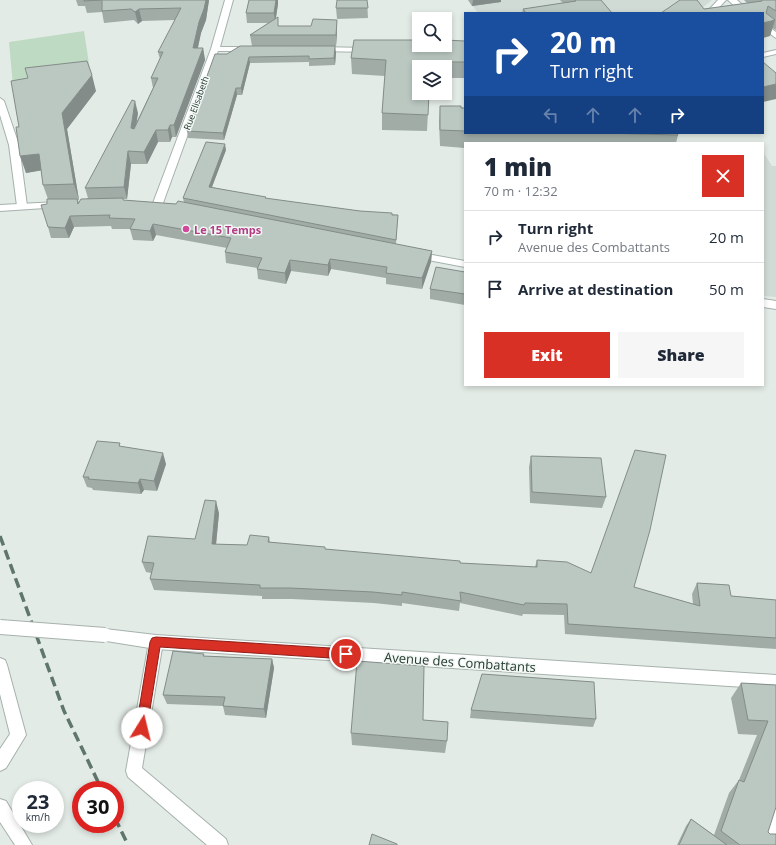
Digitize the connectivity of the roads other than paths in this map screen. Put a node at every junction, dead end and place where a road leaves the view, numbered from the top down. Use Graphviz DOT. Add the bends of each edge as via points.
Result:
graph roads {
  1 [pos="229,0"];
  2 [pos="722,0"];
  3 [pos="732,0"];
  4 [pos="711,12"];
  5 [pos="746,12"];
  6 [pos="764,26"];
  7 [pos="776,36"];
  8 [pos="215,49"];
  9 [pos="262,49"];
  10 [pos="309,49"];
  11 [pos="380,50"];
  12 [pos="776,52"];
  13 [pos="764,55"];
  14 [pos="0,101"];
  15 [pos="158,204"];
  16 [pos="67,205"];
  17 [pos="22,206"];
  18 [pos="0,208"];
  19 [pos="404,252"];
  20 [pos="464,264"];
  21 [pos="764,303"];
  22 [pos="776,305"];
  23 [pos="0,627"];
  24 [pos="156,642"];
  25 [pos="0,665"];
  26 [pos="776,682"];
  27 [pos="0,763"];
  28 [pos="0,807"];
  29 [pos="776,810"];
  30 [pos="24,845"];
  31 [pos="220,845"];
  32 [pos="766,845"];
  1 -- 8 [label="street, Rue Elisabeth"];
  2 -- 4 [label="street"];
  3 -- 5 [label="street"];
  6 -- 7 [label="street"];
  8 -- 9 [label="street"];
  8 -- 15 [label="street, Rue Elisabeth"];
  10 -- 11 [label="street"];
  12 -- 13 [label="street"];
  14 -- 17 [label="street" via="14,145"];
  16 -- 17 [label="street"];
  17 -- 18 [label="street"];
  19 -- 20 [label="street"];
  21 -- 22 [label="street"];
  23 -- 24 [label="street, Avenue des Combattants, bridge" via="105,635"];
  24 -- 26 [label="street, Avenue des Combattants"];
  24 -- 31 [label="street" via="134,771"];
  25 -- 27 [label="street" via="18,735"];
  28 -- 30 [label="street"];
  29 -- 32 [label="street"];
}
